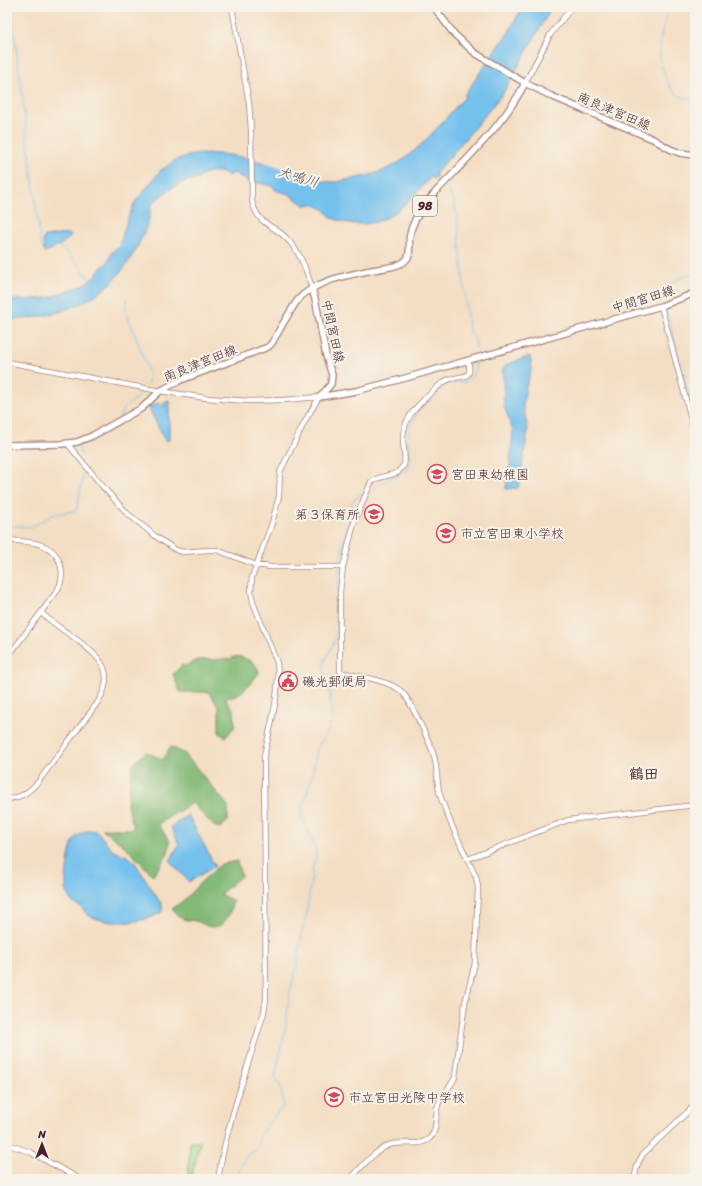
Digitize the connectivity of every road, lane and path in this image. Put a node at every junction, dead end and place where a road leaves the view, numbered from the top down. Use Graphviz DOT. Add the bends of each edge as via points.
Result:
graph roads {
  1 [pos="232,7"];
  2 [pos="434,7"];
  3 [pos="572,7"];
  4 [pos="523,81"];
  5 [pos="695,155"];
  6 [pos="312,288"];
  7 [pos="695,293"];
  8 [pos="661,306"];
  9 [pos="468,360"];
  10 [pos="7,362"];
  11 [pos="160,391"];
  12 [pos="320,397"];
  13 [pos="695,434"];
  14 [pos="67,444"];
  15 [pos="7,445"];
  16 [pos="7,540"];
  17 [pos="256,565"];
  18 [pos="340,567"];
  19 [pos="41,613"];
  20 [pos="7,658"];
  21 [pos="7,799"];
  22 [pos="695,806"];
  23 [pos="468,859"];
  24 [pos="695,1104"];
  25 [pos="7,1144"];
  26 [pos="80,1179"];
  27 [pos="218,1179"];
  28 [pos="350,1179"];
  29 [pos="634,1179"];
  1 -- 6 [label="street" via="249,103 252,200 255,211 260,219 284,236 296,249"];
  2 -- 4 [label="main road" via="454,34 477,55"];
  3 -- 4 [label="street" via="550,35"];
  4 -- 5 [label="main road, 南良津宮田線" via="670,149"];
  4 -- 6 [label="main road, 中間宮田線 / 98" via="518,97 501,120 439,188 415,220 406,261 322,283"];
  6 -- 11 [label="main road, 南良津宮田線" via="297,301 268,347 181,380"];
  6 -- 12 [label="main road, 中間宮田線" via="332,380"];
  7 -- 8 [label="main road, 中間宮田線"];
  8 -- 9 [label="main road, 中間宮田線"];
  8 -- 13 [label="street"];
  9 -- 12 [label="main road, 中間宮田線" via="375,386"];
  9 -- 18 [label="street" via="468,374 440,384 410,415 403,434 403,468 394,474 375,479 368,486"];
  10 -- 11 [label="street"];
  11 -- 12 [label="street" via="250,401"];
  11 -- 14 [label="main road, 南良津宮田線" via="142,408 92,436"];
  12 -- 17 [label="street" via="280,472 279,496"];
  14 -- 15 [label="main road, 南良津宮田線"];
  14 -- 17 [label="street" via="127,513 176,550 217,550"];
  16 -- 19 [label="street" via="36,542 52,550 59,559 62,573 60,586"];
  17 -- 18 [label="street"];
  17 -- 27 [label="street" via="251,584 253,602 273,650 278,673 278,687 264,766 266,1000 223,1152"];
  18 -- 23 [label="street" via="340,672 392,685 404,694 430,744 444,807"];
  19 -- 20 [label="street"];
  19 -- 21 [label="street" via="95,654 104,664 107,681 98,702 38,782 27,793"];
  22 -- 23 [label="street" via="568,820"];
  23 -- 28 [label="street" via="478,887 475,957 465,1003 454,1082 440,1099 435,1130 431,1137 424,1142 395,1143 378,1151"];
  24 -- 29 [label="street" via="643,1154"];
  25 -- 26 [label="street" via="30,1152"];
}
